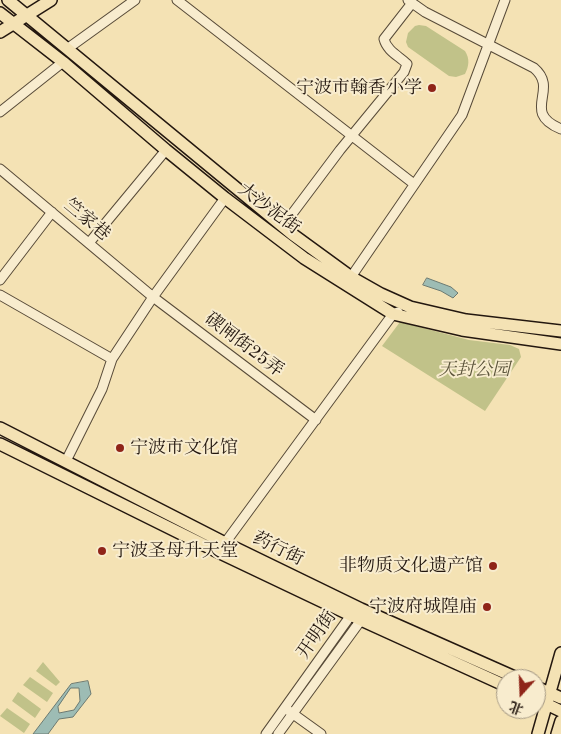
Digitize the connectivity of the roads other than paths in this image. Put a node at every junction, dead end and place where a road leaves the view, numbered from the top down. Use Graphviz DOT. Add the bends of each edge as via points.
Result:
graph roads {
  1 [pos="25,0"];
  2 [pos="51,0"];
  3 [pos="135,0"];
  4 [pos="177,0"];
  5 [pos="505,0"];
  6 [pos="410,2"];
  7 [pos="11,3"];
  8 [pos="0,14"];
  9 [pos="26,15"];
  10 [pos="14,23"];
  11 [pos="0,32"];
  12 [pos="488,45"];
  13 [pos="67,49"];
  14 [pos="64,62"];
  15 [pos="0,112"];
  16 [pos="561,129"];
  17 [pos="351,136"];
  18 [pos="166,150"];
  19 [pos="1,173"];
  20 [pos="414,184"];
  21 [pos="225,198"];
  22 [pos="52,212"];
  23 [pos="283,226"];
  24 [pos="89,243"];
  25 [pos="351,277"];
  26 [pos="0,280"];
  27 [pos="0,295"];
  28 [pos="153,297"];
  29 [pos="410,307"];
  30 [pos="394,314"];
  31 [pos="560,329"];
  32 [pos="549,343"];
  33 [pos="561,344"];
  34 [pos="112,359"];
  35 [pos="316,420"];
  36 [pos="0,428"];
  37 [pos="0,444"];
  38 [pos="66,462"];
  39 [pos="225,543"];
  40 [pos="358,615"];
  41 [pos="561,653"];
  42 [pos="496,670"];
  43 [pos="496,681"];
  44 [pos="548,699"];
  45 [pos="289,711"];
  46 [pos="561,711"];
  47 [pos="561,721"];
  48 [pos="266,734"];
  49 [pos="278,734"];
  50 [pos="321,734"];
  51 [pos="538,734"];
  52 [pos="557,734"];
  1 -- 7 [label="main road"];
  2 -- 9 [label="main road"];
  3 -- 13 [label="street"];
  4 -- 17 [label="street"];
  5 -- 12 [label="street"];
  6 -- 12 [label="street"];
  6 -- 17 [label="street" via="384,40 390,51 407,67"];
  7 -- 8 [label="main road"];
  7 -- 9 [label="main road, 大沙泥街"];
  8 -- 10 [label="main road, 大沙泥街"];
  9 -- 10 [label="main road"];
  9 -- 13 [label="main road, 大沙泥街"];
  10 -- 11 [label="main road"];
  10 -- 14 [label="main road, 大沙泥街"];
  12 -- 16 [label="street" via="538,71 544,86 540,104 543,116"];
  12 -- 20 [label="street" via="462,115"];
  13 -- 23 [label="main road, 大沙泥街"];
  14 -- 15 [label="street"];
  14 -- 18 [label="main road, 大沙泥街"];
  17 -- 20 [label="street"];
  17 -- 23 [label="street"];
  18 -- 21 [label="main road, 大沙泥街"];
  18 -- 24 [label="street"];
  19 -- 22 [label="street, 竺家巷"];
  20 -- 25 [label="street"];
  21 -- 28 [label="street"];
  21 -- 30 [label="main road, 大沙泥街" via="304,258"];
  22 -- 24 [label="street, 竺家巷"];
  22 -- 26 [label="street"];
  23 -- 25 [label="main road, 大沙泥街"];
  24 -- 28 [label="street, 竺家巷"];
  25 -- 29 [label="main road, 大沙泥街"];
  27 -- 34 [label="street"];
  28 -- 34 [label="street"];
  28 -- 35 [label="street, 碶闸街25弄"];
  29 -- 30 [label="street"];
  29 -- 31 [label="main road, 大沙泥街" via="466,320"];
  30 -- 32 [label="main road, 大沙泥街" via="462,330"];
  30 -- 35 [label="street"];
  31 -- 32 [label="main road"];
  32 -- 33 [label="main road, 大沙泥街"];
  34 -- 38 [label="street" via="102,389"];
  35 -- 39 [label="street"];
  36 -- 38 [label="main road, 药行街"];
  37 -- 40 [label="main road, 药行街" via="214,550"];
  38 -- 39 [label="main road, 药行街"];
  39 -- 40 [label="main road, 药行街"];
  40 -- 42 [label="main road, 药行街"];
  40 -- 43 [label="main road, 药行街"];
  40 -- 45 [label="street, 开明街"];
  41 -- 44 [label="main road"];
  44 -- 46 [label="main road"];
  44 -- 51 [label="main road"];
  45 -- 48 [label="street, 开明街"];
  45 -- 49 [label="street, 开明街"];
  45 -- 50 [label="street"];
  47 -- 52 [label="main road"];
}
